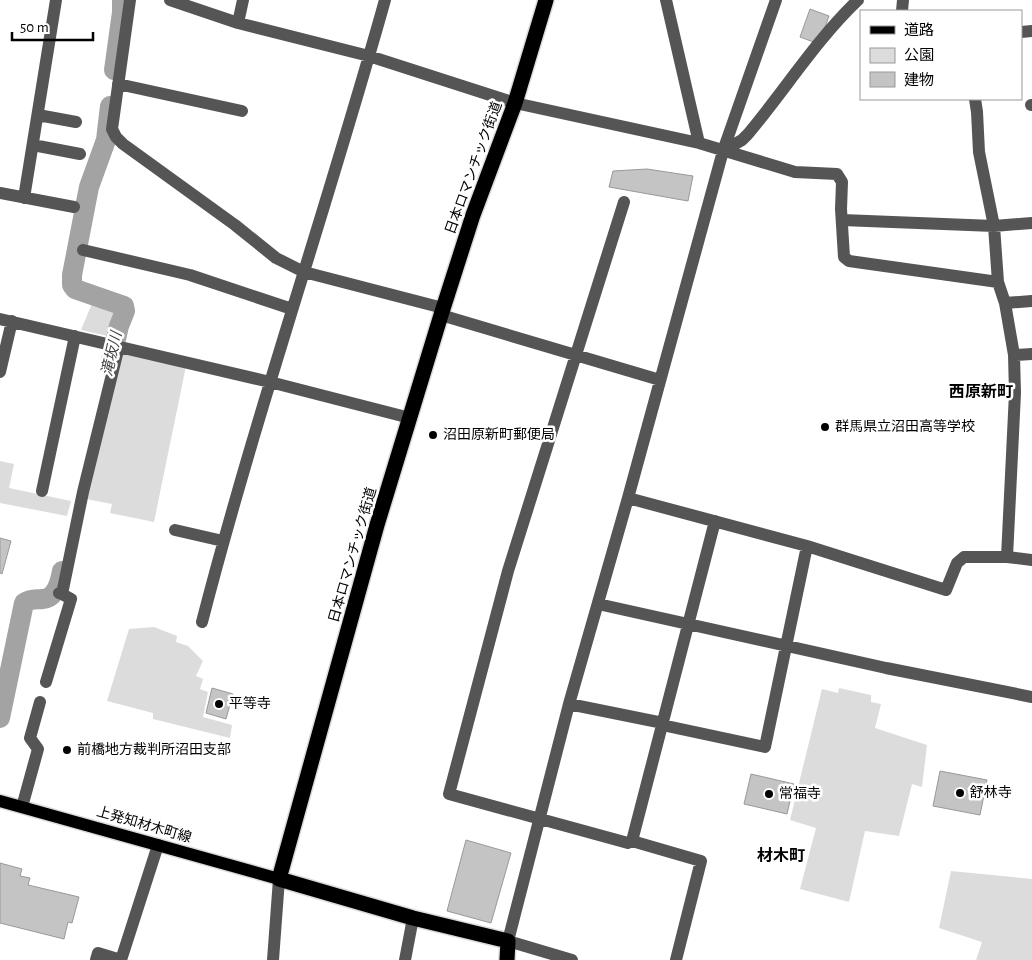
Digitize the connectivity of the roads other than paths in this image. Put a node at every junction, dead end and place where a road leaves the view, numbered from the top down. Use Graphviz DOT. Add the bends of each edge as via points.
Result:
graph roads {
  1 [pos="56,0"];
  2 [pos="130,0"];
  3 [pos="170,0"];
  4 [pos="243,0"];
  5 [pos="385,0"];
  6 [pos="546,0"];
  7 [pos="666,0"];
  8 [pos="776,0"];
  9 [pos="858,0"];
  10 [pos="238,23"];
  11 [pos="369,56"];
  12 [pos="118,84"];
  13 [pos="975,100"];
  14 [pos="515,103"];
  15 [pos="242,111"];
  16 [pos="38,115"];
  17 [pos="76,122"];
  18 [pos="699,144"];
  19 [pos="33,145"];
  20 [pos="722,151"];
  21 [pos="80,154"];
  22 [pos="0,193"];
  23 [pos="24,198"];
  24 [pos="624,202"];
  25 [pos="74,207"];
  26 [pos="842,220"];
  27 [pos="1032,223"];
  28 [pos="994,226"];
  29 [pos="84,250"];
  30 [pos="304,272"];
  31 [pos="998,282"];
  32 [pos="1032,301"];
  33 [pos="1005,303"];
  34 [pos="292,309"];
  35 [pos="442,312"];
  36 [pos="6,320"];
  37 [pos="75,336"];
  38 [pos="114,345"];
  39 [pos="1014,354"];
  40 [pos="1032,354"];
  41 [pos="576,356"];
  42 [pos="0,372"];
  43 [pos="660,380"];
  44 [pos="270,382"];
  45 [pos="410,418"];
  46 [pos="42,491"];
  47 [pos="628,498"];
  48 [pos="715,521"];
  49 [pos="175,530"];
  50 [pos="223,541"];
  51 [pos="807,546"];
  52 [pos="1007,557"];
  53 [pos="1032,560"];
  54 [pos="598,604"];
  55 [pos="202,622"];
  56 [pos="688,624"];
  57 [pos="787,646"];
  58 [pos="46,682"];
  59 [pos="1032,697"];
  60 [pos="40,702"];
  61 [pos="569,704"];
  62 [pos="662,724"];
  63 [pos="0,801"];
  64 [pos="22,807"];
  65 [pos="539,817"];
  66 [pos="632,841"];
  67 [pos="158,845"];
  68 [pos="279,880"];
  69 [pos="413,918"];
  70 [pos="508,942"];
  71 [pos="96,960"];
  72 [pos="273,960"];
  73 [pos="405,960"];
  74 [pos="507,960"];
  75 [pos="572,960"];
  76 [pos="676,960"];
  1 -- 16 [label="street"];
  2 -- 12 [label="street"];
  3 -- 10 [label="street"];
  4 -- 10 [label="street"];
  5 -- 11 [label="street"];
  6 -- 14 [label="highway, 日本ロマンチック街道"];
  7 -- 18 [label="street"];
  8 -- 20 [label="street"];
  9 -- 20 [label="street" via="816,47 748,134"];
  10 -- 11 [label="street"];
  11 -- 14 [label="street"];
  11 -- 30 [label="street"];
  12 -- 15 [label="street"];
  12 -- 30 [label="street" via="112,129 116,137 276,258"];
  13 -- 28 [label="street" via="979,152"];
  14 -- 18 [label="street"];
  14 -- 35 [label="highway, 日本ロマンチック街道" via="473,215"];
  16 -- 17 [label="street"];
  16 -- 19 [label="street"];
  18 -- 20 [label="street"];
  19 -- 21 [label="street"];
  19 -- 23 [label="street"];
  20 -- 26 [label="street" via="795,172 837,174 842,182"];
  20 -- 43 [label="street"];
  22 -- 23 [label="street"];
  23 -- 25 [label="street"];
  24 -- 41 [label="street"];
  26 -- 28 [label="street"];
  26 -- 31 [label="street" via="844,257 849,261"];
  27 -- 28 [label="street"];
  28 -- 31 [label="street"];
  29 -- 34 [label="street" via="190,275"];
  30 -- 34 [label="street"];
  30 -- 35 [label="street"];
  31 -- 33 [label="street"];
  32 -- 33 [label="street"];
  33 -- 39 [label="street"];
  34 -- 44 [label="street"];
  35 -- 41 [label="street"];
  35 -- 45 [label="highway, 日本ロマンチック街道"];
  36 -- 37 [label="street"];
  36 -- 42 [label="street"];
  37 -- 38 [label="street"];
  37 -- 46 [label="street"];
  38 -- 44 [label="street"];
  38 -- 58 [label="street" via="61,594 70,599"];
  39 -- 40 [label="street"];
  39 -- 52 [label="street"];
  41 -- 43 [label="street"];
  41 -- 65 [label="street" via="508,571 450,794"];
  43 -- 47 [label="street"];
  44 -- 45 [label="street"];
  44 -- 50 [label="street"];
  45 -- 68 [label="highway, 日本ロマンチック街道" via="377,525"];
  47 -- 48 [label="street"];
  47 -- 54 [label="street"];
  48 -- 51 [label="street"];
  48 -- 56 [label="street"];
  49 -- 50 [label="street"];
  50 -- 55 [label="street"];
  51 -- 52 [label="street" via="946,590 957,563 964,557"];
  51 -- 57 [label="street"];
  52 -- 53 [label="street"];
  54 -- 56 [label="street"];
  54 -- 61 [label="street"];
  56 -- 57 [label="street"];
  56 -- 62 [label="street"];
  57 -- 59 [label="street"];
  57 -- 62 [label="street" via="765,747"];
  60 -- 64 [label="street" via="30,738 38,749"];
  61 -- 62 [label="street"];
  61 -- 65 [label="street"];
  62 -- 66 [label="street"];
  63 -- 64 [label="main road, 上発知材木町線"];
  64 -- 67 [label="main road, 上発知材木町線"];
  65 -- 66 [label="street" via="628,843"];
  65 -- 70 [label="street"];
  66 -- 76 [label="street" via="701,861"];
  67 -- 68 [label="main road, 上発知材木町線"];
  67 -- 71 [label="street" via="121,960 98,953"];
  68 -- 69 [label="highway"];
  68 -- 72 [label="street"];
  69 -- 70 [label="highway"];
  69 -- 73 [label="street"];
  70 -- 74 [label="highway"];
  70 -- 75 [label="street"];
}
